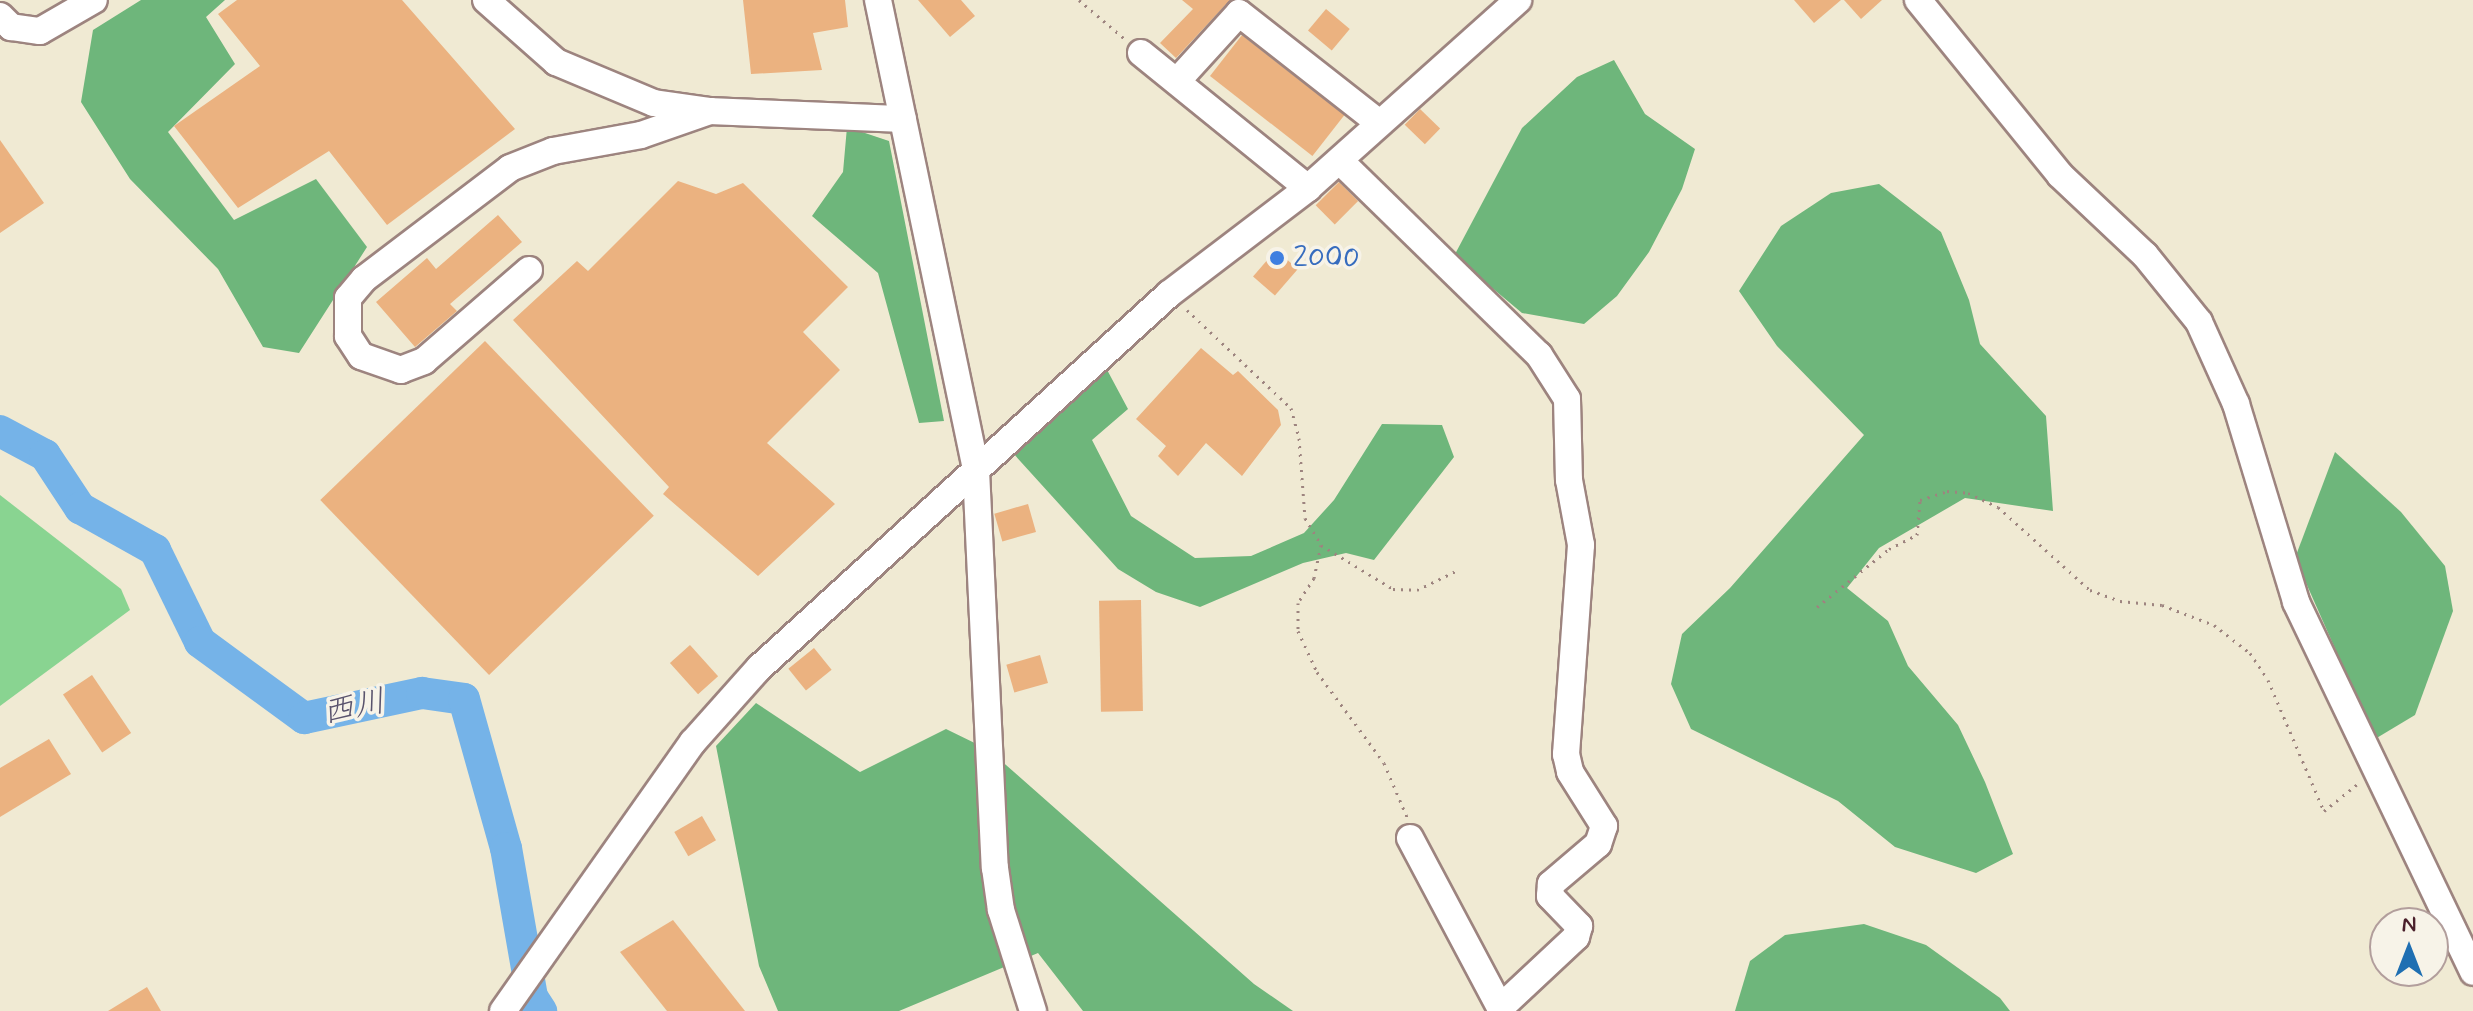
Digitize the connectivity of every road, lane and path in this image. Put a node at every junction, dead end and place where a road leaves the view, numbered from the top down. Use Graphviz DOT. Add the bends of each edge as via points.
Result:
graph roads {
  1 [pos="94,0"];
  2 [pos="486,0"];
  3 [pos="878,0"];
  4 [pos="1079,0"];
  5 [pos="1518,0"];
  6 [pos="1918,0"];
  7 [pos="0,16"];
  8 [pos="1141,53"];
  9 [pos="1179,79"];
  10 [pos="710,111"];
  11 [pos="903,119"];
  12 [pos="1378,122"];
  13 [pos="1340,161"];
  14 [pos="1308,188"];
  15 [pos="529,270"];
  16 [pos="1169,294"];
  17 [pos="976,470"];
  18 [pos="1321,545"];
  19 [pos="1458,570"];
  20 [pos="1817,607"];
  21 [pos="2374,767"];
  22 [pos="1410,838"];
  23 [pos="2473,972"];
  24 [pos="510,1002"];
  25 [pos="1501,1010"];
  26 [pos="1033,1011"];
  1 -- 7 [label="street" via="40,31 11,27"];
  2 -- 10 [label="street" via="556,62 628,95"];
  3 -- 11 [label="street"];
  4 -- 8 [label="path"];
  5 -- 12 [label="street"];
  6 -- 21 [label="street" via="2060,175 2145,255 2199,322 2236,404 2296,602"];
  8 -- 9 [label="street"];
  9 -- 12 [label="street" via="1239,13"];
  9 -- 14 [label="street"];
  10 -- 11 [label="street"];
  10 -- 15 [label="street" via="641,135 553,151 510,168 364,279 348,298 348,336 361,356 401,370 424,361"];
  11 -- 17 [label="street"];
  12 -- 13 [label="street"];
  13 -- 14 [label="street"];
  13 -- 25 [label="street" via="1539,355 1567,399 1569,480 1581,545 1566,754 1570,772 1604,826 1598,844 1551,884 1550,896 1579,926 1576,937"];
  14 -- 16 [label="street"];
  16 -- 17 [label="street"];
  16 -- 18 [label="path" via="1291,408 1299,438 1305,518"];
  17 -- 24 [label="street" via="759,668 693,742"];
  17 -- 26 [label="street" via="995,868 1001,910"];
  18 -- 19 [label="path" via="1393,589 1417,590"];
  18 -- 22 [label="path" via="1314,578 1298,603 1298,631 1317,672 1398,788"];
  20 -- 21 [label="path" via="1889,549 1917,535 1920,500 1947,491 1968,493 1998,507 2090,590 2120,601 2162,605 2214,625 2250,653 2268,680 2324,811 2344,799"];
  21 -- 23 [label="street"];
  22 -- 25 [label="street"];
}
